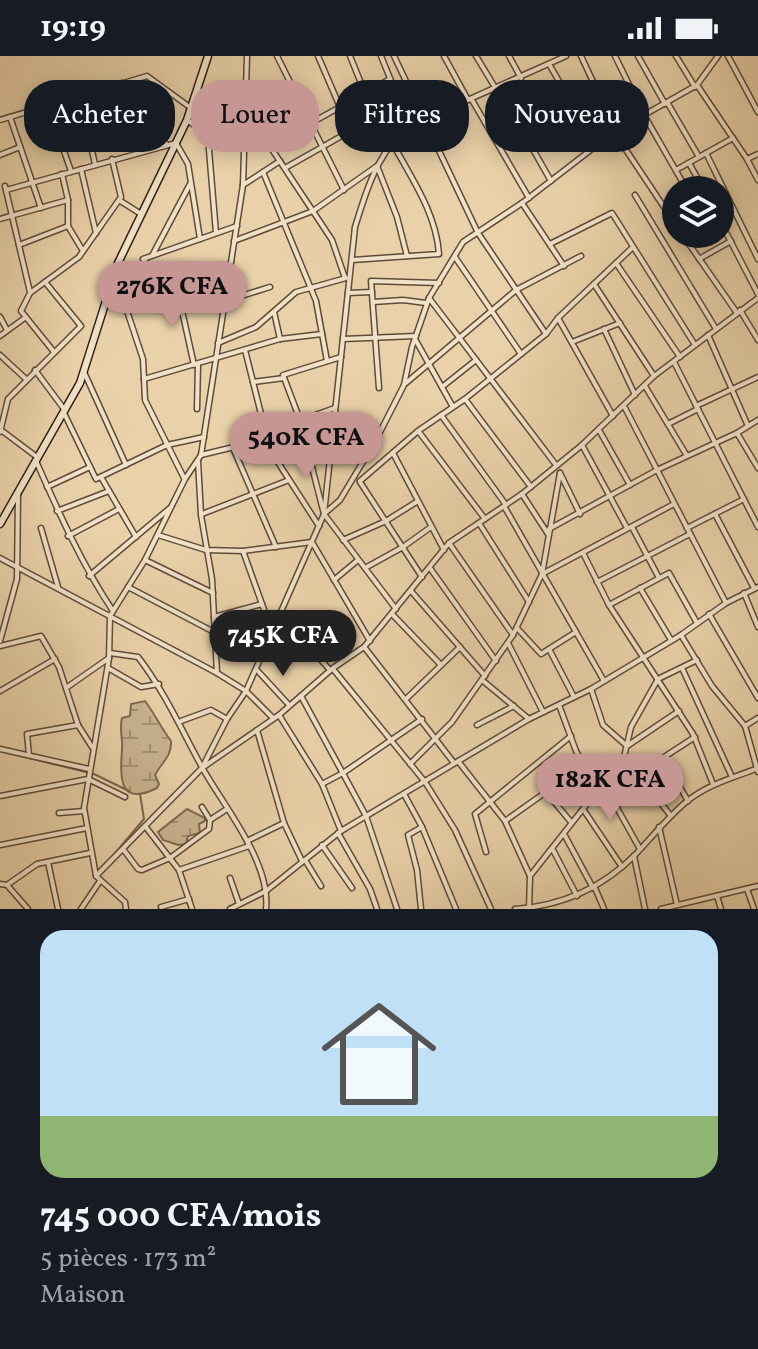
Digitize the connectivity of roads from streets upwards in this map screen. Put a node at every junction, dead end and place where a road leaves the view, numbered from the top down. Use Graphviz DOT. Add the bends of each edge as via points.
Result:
graph roads {
  1 [pos="208,56"];
  2 [pos="247,56"];
  3 [pos="277,56"];
  4 [pos="318,56"];
  5 [pos="350,56"];
  6 [pos="381,56"];
  7 [pos="394,56"];
  8 [pos="444,56"];
  9 [pos="476,56"];
  10 [pos="509,56"];
  11 [pos="566,56"];
  12 [pos="581,56"];
  13 [pos="615,56"];
  14 [pos="638,56"];
  15 [pos="676,56"];
  16 [pos="728,56"];
  17 [pos="716,57"];
  18 [pos="549,64"];
  19 [pos="521,78"];
  20 [pos="390,79"];
  21 [pos="133,80"];
  22 [pos="152,80"];
  23 [pos="201,80"];
  24 [pos="247,80"];
  25 [pos="289,80"];
  26 [pos="360,80"];
  27 [pos="405,80"];
  28 [pos="492,80"];
  29 [pos="516,80"];
  30 [pos="558,80"];
  31 [pos="592,80"];
  32 [pos="627,80"];
  33 [pos="696,86"];
  34 [pos="485,93"];
  35 [pos="335,95"];
  36 [pos="175,96"];
  37 [pos="470,100"];
  38 [pos="666,103"];
  39 [pos="191,108"];
  40 [pos="649,112"];
  41 [pos="758,112"];
  42 [pos="24,113"];
  43 [pos="10,117"];
  44 [pos="0,120"];
  45 [pos="187,120"];
  46 [pos="649,124"];
  47 [pos="734,138"];
  48 [pos="335,140"];
  49 [pos="319,141"];
  50 [pos="176,143"];
  51 [pos="20,147"];
  52 [pos="322,147"];
  53 [pos="64,152"];
  54 [pos="92,152"];
  55 [pos="140,152"];
  56 [pos="244,152"];
  57 [pos="274,152"];
  58 [pos="383,152"];
  59 [pos="397,152"];
  60 [pos="439,152"];
  61 [pos="534,152"];
  62 [pos="588,152"];
  63 [pos="628,152"];
  64 [pos="706,153"];
  65 [pos="758,154"];
  66 [pos="0,155"];
  67 [pos="699,157"];
  68 [pos="112,159"];
  69 [pos="747,159"];
  70 [pos="280,161"];
  71 [pos="689,163"];
  72 [pos="95,164"];
  73 [pos="377,166"];
  74 [pos="81,168"];
  75 [pos="285,168"];
  76 [pos="676,170"];
  77 [pos="71,171"];
  78 [pos="263,172"];
  79 [pos="62,174"];
  80 [pos="679,176"];
  81 [pos="696,176"];
  82 [pos="758,180"];
  83 [pos="551,181"];
  84 [pos="191,182"];
  85 [pos="32,183"];
  86 [pos="243,185"];
  87 [pos="6,190"];
  88 [pos="344,190"];
  89 [pos="635,195"];
  90 [pos="0,197"];
  91 [pos="529,198"];
  92 [pos="68,200"];
  93 [pos="119,200"];
  94 [pos="522,203"];
  95 [pos="662,206"];
  96 [pos="41,208"];
  97 [pos="313,211"];
  98 [pos="141,214"];
  99 [pos="12,216"];
  100 [pos="0,219"];
  101 [pos="284,224"];
  102 [pos="68,226"];
  103 [pos="237,226"];
  104 [pos="96,233"];
  105 [pos="216,233"];
  106 [pos="478,233"];
  107 [pos="200,239"];
  108 [pos="234,241"];
  109 [pos="550,244"];
  110 [pos="19,245"];
  111 [pos="633,247"];
  112 [pos="692,248"];
  113 [pos="719,248"];
  114 [pos="734,248"];
  115 [pos="83,251"];
  116 [pos="153,255"];
  117 [pos="407,256"];
  118 [pos="455,256"];
  119 [pos="581,256"];
  120 [pos="699,259"];
  121 [pos="758,259"];
  122 [pos="351,261"];
  123 [pos="616,263"];
  124 [pos="564,266"];
  125 [pos="229,270"];
  126 [pos="347,277"];
  127 [pos="45,282"];
  128 [pos="439,283"];
  129 [pos="594,284"];
  130 [pos="270,287"];
  131 [pos="177,288"];
  132 [pos="311,288"];
  133 [pos="170,290"];
  134 [pos="516,290"];
  135 [pos="372,292"];
  136 [pos="30,293"];
  137 [pos="348,293"];
  138 [pos="756,298"];
  139 [pos="108,299"];
  140 [pos="225,301"];
  141 [pos="428,301"];
  142 [pos="373,302"];
  143 [pos="125,305"];
  144 [pos="758,309"];
  145 [pos="491,310"];
  146 [pos="274,312"];
  147 [pos="739,312"];
  148 [pos="0,317"];
  149 [pos="26,317"];
  150 [pos="558,318"];
  151 [pos="620,323"];
  152 [pos="604,329"];
  153 [pos="716,329"];
  154 [pos="7,330"];
  155 [pos="322,334"];
  156 [pos="546,334"];
  157 [pos="708,335"];
  158 [pos="0,336"];
  159 [pos="460,336"];
  160 [pos="416,337"];
  161 [pos="376,338"];
  162 [pos="280,339"];
  163 [pos="343,339"];
  164 [pos="758,340"];
  165 [pos="572,342"];
  166 [pos="218,343"];
  167 [pos="695,345"];
  168 [pos="245,350"];
  169 [pos="54,352"];
  170 [pos="521,354"];
  171 [pos="0,355"];
  172 [pos="341,357"];
  173 [pos="680,357"];
  174 [pos="216,359"];
  175 [pos="476,360"];
  176 [pos="327,361"];
  177 [pos="674,362"];
  178 [pos="196,364"];
  179 [pos="429,364"];
  180 [pos="35,370"];
  181 [pos="84,372"];
  182 [pos="654,376"];
  183 [pos="758,377"];
  184 [pos="284,378"];
  185 [pos="26,379"];
  186 [pos="144,379"];
  187 [pos="489,379"];
  188 [pos="253,382"];
  189 [pos="404,385"];
  190 [pos="644,386"];
  191 [pos="442,387"];
  192 [pos="379,388"];
  193 [pos="731,389"];
  194 [pos="635,395"];
  195 [pos="465,399"];
  196 [pos="624,406"];
  197 [pos="453,407"];
  198 [pos="697,408"];
  199 [pos="197,409"];
  200 [pos="64,410"];
  201 [pos="335,410"];
  202 [pos="441,415"];
  203 [pos="613,416"];
  204 [pos="300,420"];
  205 [pos="758,420"];
  206 [pos="668,424"];
  207 [pos="748,426"];
  208 [pos="599,430"];
  209 [pos="1,431"];
  210 [pos="418,431"];
  211 [pos="265,433"];
  212 [pos="737,433"];
  213 [pos="204,437"];
  214 [pos="267,439"];
  215 [pos="376,440"];
  216 [pos="715,444"];
  217 [pos="167,445"];
  218 [pos="582,445"];
  219 [pos="233,448"];
  220 [pos="393,453"];
  221 [pos="687,456"];
  222 [pos="200,457"];
  223 [pos="36,458"];
  224 [pos="126,465"];
  225 [pos="557,466"];
  226 [pos="90,467"];
  227 [pos="758,468"];
  228 [pos="657,470"];
  229 [pos="560,473"];
  230 [pos="356,474"];
  231 [pos="101,477"];
  232 [pos="185,479"];
  233 [pos="289,480"];
  234 [pos="360,481"];
  235 [pos="630,485"];
  236 [pos="47,487"];
  237 [pos="531,487"];
  238 [pos="109,491"];
  239 [pos="18,492"];
  240 [pos="253,494"];
  241 [pos="522,494"];
  242 [pos="610,496"];
  243 [pos="744,499"];
  244 [pos="418,501"];
  245 [pos="675,504"];
  246 [pos="172,506"];
  247 [pos="505,506"];
  248 [pos="119,509"];
  249 [pos="57,511"];
  250 [pos="324,514"];
  251 [pos="580,514"];
  252 [pos="715,514"];
  253 [pos="201,515"];
  254 [pos="485,519"];
  255 [pos="386,521"];
  256 [pos="479,523"];
  257 [pos="0,524"];
  258 [pos="319,526"];
  259 [pos="431,527"];
  260 [pos="758,527"];
  261 [pos="41,528"];
  262 [pos="630,528"];
  263 [pos="687,528"];
  264 [pos="549,531"];
  265 [pos="690,534"];
  266 [pos="158,535"];
  267 [pos="68,536"];
  268 [pos="136,537"];
  269 [pos="343,540"];
  270 [pos="312,542"];
  271 [pos="449,543"];
  272 [pos="276,547"];
  273 [pos="403,547"];
  274 [pos="206,550"];
  275 [pos="444,550"];
  276 [pos="243,551"];
  277 [pos="583,553"];
  278 [pos="648,557"];
  279 [pos="0,558"];
  280 [pos="145,560"];
  281 [pos="358,560"];
  282 [pos="17,567"];
  283 [pos="430,567"];
  284 [pos="364,568"];
  285 [pos="542,574"];
  286 [pos="89,576"];
  287 [pos="422,577"];
  288 [pos="659,578"];
  289 [pos="334,580"];
  290 [pos="597,582"];
  291 [pos="128,587"];
  292 [pos="640,588"];
  293 [pos="756,588"];
  294 [pos="59,589"];
  295 [pos="411,591"];
  296 [pos="213,593"];
  297 [pos="744,593"];
  298 [pos="530,603"];
  299 [pos="726,603"];
  300 [pos="262,604"];
  301 [pos="609,605"];
  302 [pos="394,612"];
  303 [pos="112,614"];
  304 [pos="709,614"];
  305 [pos="281,616"];
  306 [pos="214,617"];
  307 [pos="697,623"];
  308 [pos="758,627"];
  309 [pos="517,628"];
  310 [pos="1,631"];
  311 [pos="243,631"];
  312 [pos="576,632"];
  313 [pos="215,633"];
  314 [pos="273,634"];
  315 [pos="513,635"];
  316 [pos="681,635"];
  317 [pos="671,640"];
  318 [pos="370,641"];
  319 [pos="0,643"];
  320 [pos="508,643"];
  321 [pos="364,647"];
  322 [pos="460,647"];
  323 [pos="549,649"];
  324 [pos="110,656"];
  325 [pos="262,656"];
  326 [pos="644,656"];
  327 [pos="55,659"];
  328 [pos="697,660"];
  329 [pos="496,661"];
  330 [pos="441,665"];
  331 [pos="108,668"];
  332 [pos="682,668"];
  333 [pos="256,669"];
  334 [pos="332,669"];
  335 [pos="217,673"];
  336 [pos="484,678"];
  337 [pos="658,679"];
  338 [pos="604,681"];
  339 [pos="159,684"];
  340 [pos="66,688"];
  341 [pos="591,689"];
  342 [pos="0,691"];
  343 [pos="246,691"];
  344 [pos="301,696"];
  345 [pos="574,697"];
  346 [pos="758,698"];
  347 [pos="406,699"];
  348 [pos="559,704"];
  349 [pos="289,705"];
  350 [pos="514,706"];
  351 [pos="679,711"];
  352 [pos="543,712"];
  353 [pos="279,715"];
  354 [pos="273,718"];
  355 [pos="758,718"];
  356 [pos="227,719"];
  357 [pos="422,719"];
  358 [pos="529,719"];
  359 [pos="180,722"];
  360 [pos="78,725"];
  361 [pos="477,725"];
  362 [pos="745,726"];
  363 [pos="257,730"];
  364 [pos="571,736"];
  365 [pos="436,737"];
  366 [pos="695,737"];
  367 [pos="391,740"];
  368 [pos="627,746"];
  369 [pos="0,749"];
  370 [pos="93,749"];
  371 [pos="29,755"];
  372 [pos="624,757"];
  373 [pos="663,758"];
  374 [pos="456,762"];
  375 [pos="410,764"];
  376 [pos="202,768"];
  377 [pos="89,769"];
  378 [pos="758,770"];
  379 [pos="343,773"];
  380 [pos="638,774"];
  381 [pos="732,777"];
  382 [pos="88,779"];
  383 [pos="425,782"];
  384 [pos="603,783"];
  385 [pos="322,784"];
  386 [pos="713,784"];
  387 [pos="597,790"];
  388 [pos="404,794"];
  389 [pos="0,796"];
  390 [pos="125,797"];
  391 [pos="490,799"];
  392 [pos="688,801"];
  393 [pos="202,807"];
  394 [pos="227,809"];
  395 [pos="583,809"];
  396 [pos="85,811"];
  397 [pos="59,813"];
  398 [pos="366,816"];
  399 [pos="671,816"];
  400 [pos="210,820"];
  401 [pos="505,821"];
  402 [pos="284,823"];
  403 [pos="571,823"];
  404 [pos="145,826"];
  405 [pos="422,827"];
  406 [pos="659,827"];
  407 [pos="87,828"];
  408 [pos="339,832"];
  409 [pos="563,833"];
  410 [pos="248,844"];
  411 [pos="0,845"];
  412 [pos="322,845"];
  413 [pos="552,847"];
  414 [pos="123,848"];
  415 [pos="640,849"];
  416 [pos="486,852"];
  417 [pos="90,853"];
  418 [pos="634,856"];
  419 [pos="170,858"];
  420 [pos="303,860"];
  421 [pos="48,862"];
  422 [pos="622,867"];
  423 [pos="179,870"];
  424 [pos="96,876"];
  425 [pos="530,876"];
  426 [pos="230,878"];
  427 [pos="100,881"];
  428 [pos="0,884"];
  429 [pos="7,885"];
  430 [pos="321,886"];
  431 [pos="758,886"];
  432 [pos="352,888"];
  433 [pos="594,888"];
  434 [pos="747,889"];
  435 [pos="266,891"];
  436 [pos="577,896"];
  437 [pos="717,896"];
  438 [pos="189,899"];
  439 [pos="239,904"];
  440 [pos="161,907"];
  441 [pos="673,907"];
  442 [pos="28,909"];
  443 [pos="58,909"];
  444 [pos="81,909"];
  445 [pos="126,909"];
  446 [pos="192,909"];
  447 [pos="230,909"];
  448 [pos="266,909"];
  449 [pos="377,909"];
  450 [pos="397,909"];
  451 [pos="421,909"];
  452 [pos="456,909"];
  453 [pos="491,909"];
  454 [pos="515,909"];
  455 [pos="529,909"];
  456 [pos="604,909"];
  457 [pos="645,909"];
  458 [pos="661,909"];
  459 [pos="721,909"];
  460 [pos="754,909"];
  1 -- 23 [label="street"];
  2 -- 24 [label="street"];
  3 -- 25 [label="street"];
  4 -- 35 [label="street"];
  5 -- 26 [label="street"];
  6 -- 20 [label="street"];
  7 -- 27 [label="street"];
  8 -- 37 [label="street"];
  9 -- 28 [label="street"];
  10 -- 19 [label="street"];
  11 -- 18 [label="street"];
  12 -- 31 [label="street"];
  13 -- 32 [label="street"];
  14 -- 38 [label="street"];
  15 -- 33 [label="street"];
  16 -- 41 [label="street"];
  17 -- 33 [label="street"];
  18 -- 19 [label="street"];
  18 -- 30 [label="street"];
  19 -- 29 [label="street"];
  21 -- 22 [label="street"];
  33 -- 38 [label="street"];
  33 -- 47 [label="street"];
  34 -- 37 [label="street"];
  36 -- 39 [label="street"];
  37 -- 91 [label="street"];
  38 -- 40 [label="street"];
  38 -- 67 [label="street"];
  39 -- 45 [label="street"];
  42 -- 43 [label="street"];
  43 -- 44 [label="street"];
  43 -- 51 [label="street"];
  45 -- 50 [label="street"];
  45 -- 105 [label="street" via="208,138"];
  46 -- 76 [label="street"];
  47 -- 64 [label="street"];
  47 -- 69 [label="street"];
  48 -- 52 [label="street"];
  49 -- 52 [label="street"];
  50 -- 84 [label="street"];
  50 -- 98 [label="street"];
  51 -- 66 [label="street"];
  51 -- 85 [label="street"];
  52 -- 75 [label="street"];
  52 -- 88 [label="street"];
  53 -- 77 [label="street"];
  54 -- 72 [label="street"];
  55 -- 68 [label="street"];
  56 -- 86 [label="street"];
  57 -- 70 [label="street"];
  58 -- 73 [label="street"];
  59 -- 117 [label="street" via="432,215 439,254"];
  60 -- 106 [label="street"];
  61 -- 83 [label="street"];
  62 -- 83 [label="street"];
  63 -- 95 [label="street"];
  64 -- 67 [label="street"];
  64 -- 121 [label="street"];
  65 -- 69 [label="street"];
  67 -- 71 [label="street"];
  68 -- 72 [label="street"];
  68 -- 93 [label="street"];
  69 -- 82 [label="street"];
  70 -- 75 [label="street"];
  70 -- 78 [label="street"];
  71 -- 76 [label="street"];
  71 -- 81 [label="street"];
  72 -- 74 [label="street"];
  73 -- 88 [label="street"];
  73 -- 117 [label="street"];
  73 -- 122 [label="street" via="355,227"];
  74 -- 77 [label="street"];
  74 -- 104 [label="street"];
  75 -- 97 [label="street"];
  76 -- 80 [label="street"];
  77 -- 79 [label="street"];
  78 -- 86 [label="street"];
  78 -- 101 [label="street"];
  79 -- 85 [label="street"];
  79 -- 92 [label="street"];
  83 -- 91 [label="street"];
  84 -- 107 [label="street"];
  84 -- 116 [label="street"];
  85 -- 87 [label="street"];
  85 -- 96 [label="street"];
  86 -- 103 [label="street"];
  87 -- 90 [label="street"];
  87 -- 99 [label="street"];
  88 -- 97 [label="street"];
  89 -- 153 [label="street"];
  91 -- 94 [label="street"];
  92 -- 96 [label="street"];
  92 -- 102 [label="street"];
  93 -- 98 [label="street"];
  93 -- 104 [label="street"];
  94 -- 106 [label="street"];
  94 -- 109 [label="street"];
  96 -- 99 [label="street"];
  97 -- 101 [label="street"];
  97 -- 126 [label="street"];
  98 -- 139 [label="street"];
  99 -- 100 [label="street"];
  99 -- 110 [label="street"];
  101 -- 108 [label="street"];
  101 -- 132 [label="street"];
  102 -- 110 [label="street"];
  102 -- 115 [label="street"];
  103 -- 105 [label="street"];
  103 -- 108 [label="street"];
  104 -- 115 [label="street"];
  105 -- 107 [label="street"];
  106 -- 118 [label="street" via="463,242"];
  106 -- 134 [label="street"];
  107 -- 116 [label="street"];
  108 -- 125 [label="street"];
  109 -- 111 [label="street" via="612,213"];
  109 -- 124 [label="street"];
  110 -- 136 [label="street"];
  111 -- 123 [label="street"];
  111 -- 167 [label="street"];
  112 -- 120 [label="street"];
  113 -- 120 [label="street"];
  114 -- 138 [label="street"];
  115 -- 127 [label="street"];
  116 -- 133 [label="street" via="143,259"];
  117 -- 122 [label="street"];
  118 -- 128 [label="street"];
  118 -- 145 [label="street"];
  119 -- 124 [label="street"];
  120 -- 147 [label="street"];
  122 -- 126 [label="street"];
  123 -- 129 [label="street"];
  123 -- 173 [label="street"];
  124 -- 134 [label="street"];
  125 -- 131 [label="street"];
  125 -- 140 [label="street"];
  126 -- 132 [label="street"];
  126 -- 137 [label="street"];
  127 -- 136 [label="street"];
  127 -- 169 [label="street" via="81,326"];
  128 -- 135 [label="street" via="371,281"];
  128 -- 141 [label="street"];
  129 -- 150 [label="street"];
  129 -- 151 [label="street"];
  130 -- 140 [label="street"];
  131 -- 133 [label="street"];
  131 -- 178 [label="street"];
  132 -- 146 [label="street" via="296,292"];
  132 -- 155 [label="street"];
  133 -- 143 [label="street"];
  134 -- 145 [label="street"];
  134 -- 156 [label="street"];
  135 -- 137 [label="street"];
  135 -- 142 [label="street"];
  136 -- 149 [label="street" via="21,311"];
  137 -- 163 [label="street"];
  138 -- 144 [label="street"];
  138 -- 147 [label="street"];
  139 -- 143 [label="street"];
  139 -- 181 [label="street"];
  140 -- 166 [label="street"];
  141 -- 142 [label="street"];
  141 -- 159 [label="street"];
  141 -- 160 [label="street"];
  142 -- 161 [label="street"];
  143 -- 186 [label="street" via="143,359"];
  145 -- 159 [label="street"];
  145 -- 170 [label="street"];
  146 -- 162 [label="street"];
  146 -- 166 [label="street"];
  147 -- 153 [label="street"];
  147 -- 164 [label="street"];
  148 -- 154 [label="street"];
  149 -- 154 [label="street"];
  149 -- 169 [label="street"];
  150 -- 156 [label="street"];
  150 -- 165 [label="street"];
  151 -- 152 [label="street"];
  151 -- 182 [label="street"];
  152 -- 165 [label="street"];
  152 -- 194 [label="street"];
  153 -- 157 [label="street"];
  154 -- 158 [label="street"];
  155 -- 162 [label="street"];
  155 -- 176 [label="street"];
  156 -- 170 [label="street"];
  157 -- 167 [label="street"];
  157 -- 193 [label="street"];
  159 -- 175 [label="street"];
  159 -- 179 [label="street"];
  160 -- 161 [label="street"];
  160 -- 179 [label="street"];
  160 -- 189 [label="street"];
  161 -- 163 [label="street"];
  161 -- 192 [label="street"];
  162 -- 168 [label="street"];
  163 -- 172 [label="street"];
  165 -- 203 [label="street"];
  166 -- 174 [label="street"];
  167 -- 173 [label="street"];
  168 -- 174 [label="street"];
  168 -- 188 [label="street"];
  169 -- 180 [label="street"];
  170 -- 187 [label="street"];
  171 -- 185 [label="street"];
  172 -- 176 [label="street"];
  172 -- 201 [label="street"];
  173 -- 177 [label="street"];
  174 -- 178 [label="street"];
  174 -- 213 [label="street"];
  175 -- 187 [label="street"];
  175 -- 191 [label="street"];
  176 -- 184 [label="street"];
  177 -- 182 [label="street"];
  177 -- 198 [label="street"];
  178 -- 186 [label="street"];
  178 -- 199 [label="street"];
  179 -- 189 [label="street"];
  179 -- 191 [label="street"];
  180 -- 185 [label="street"];
  180 -- 200 [label="street"];
  181 -- 200 [label="street"];
  181 -- 224 [label="street"];
  182 -- 190 [label="street"];
  183 -- 193 [label="street"];
  184 -- 188 [label="street"];
  184 -- 204 [label="street"];
  185 -- 209 [label="street" via="8,399"];
  186 -- 217 [label="street" via="145,400"];
  187 -- 195 [label="street"];
  187 -- 225 [label="street"];
  188 -- 211 [label="street"];
  189 -- 215 [label="street"];
  190 -- 194 [label="street"];
  190 -- 206 [label="street"];
  191 -- 197 [label="street"];
  193 -- 198 [label="street"];
  193 -- 207 [label="street"];
  194 -- 196 [label="street"];
  195 -- 197 [label="street"];
  195 -- 237 [label="street"];
  196 -- 203 [label="street"];
  196 -- 228 [label="street"];
  197 -- 202 [label="street"];
  198 -- 206 [label="street"];
  198 -- 216 [label="street"];
  200 -- 223 [label="street"];
  200 -- 226 [label="street"];
  201 -- 204 [label="street"];
  201 -- 215 [label="street"];
  201 -- 250 [label="street"];
  202 -- 210 [label="street"];
  202 -- 247 [label="street"];
  203 -- 208 [label="street"];
  204 -- 211 [label="street"];
  204 -- 250 [label="street"];
  205 -- 207 [label="street"];
  206 -- 221 [label="street"];
  207 -- 212 [label="street"];
  208 -- 218 [label="street"];
  208 -- 235 [label="street"];
  209 -- 223 [label="street"];
  210 -- 220 [label="street"];
  210 -- 254 [label="street"];
  211 -- 214 [label="street"];
  212 -- 216 [label="street"];
  212 -- 227 [label="street"];
  213 -- 217 [label="street"];
  213 -- 222 [label="street"];
  214 -- 219 [label="street"];
  214 -- 233 [label="street"];
  215 -- 230 [label="street"];
  216 -- 221 [label="street"];
  216 -- 243 [label="street"];
  217 -- 224 [label="street"];
  217 -- 232 [label="street"];
  218 -- 225 [label="street"];
  218 -- 242 [label="street"];
  219 -- 222 [label="street"];
  219 -- 240 [label="street"];
  220 -- 234 [label="street"];
  220 -- 244 [label="street"];
  221 -- 228 [label="street"];
  222 -- 232 [label="street"];
  222 -- 253 [label="street"];
  223 -- 236 [label="street"];
  223 -- 239 [label="street"];
  224 -- 231 [label="street"];
  225 -- 229 [label="street"];
  225 -- 237 [label="street"];
  226 -- 231 [label="street" via="96,479"];
  226 -- 236 [label="street"];
  228 -- 235 [label="street"];
  228 -- 245 [label="street"];
  229 -- 251 [label="street"];
  229 -- 264 [label="street"];
  230 -- 234 [label="street"];
  230 -- 250 [label="street"];
  231 -- 238 [label="street"];
  232 -- 246 [label="street"];
  233 -- 240 [label="street"];
  233 -- 258 [label="street"];
  234 -- 255 [label="street"];
  235 -- 242 [label="street"];
  236 -- 249 [label="street"];
  237 -- 241 [label="street"];
  238 -- 248 [label="street"];
  238 -- 249 [label="street"];
  239 -- 257 [label="street"];
  239 -- 282 [label="street"];
  240 -- 253 [label="street"];
  240 -- 272 [label="street"];
  241 -- 247 [label="street"];
  241 -- 264 [label="street"];
  242 -- 251 [label="street"];
  242 -- 262 [label="street"];
  243 -- 252 [label="street"];
  243 -- 260 [label="street"];
  244 -- 255 [label="street"];
  244 -- 259 [label="street"];
  245 -- 262 [label="street"];
  245 -- 263 [label="street"];
  246 -- 266 [label="street"];
  246 -- 268 [label="street"];
  247 -- 254 [label="street"];
  247 -- 285 [label="street"];
  248 -- 267 [label="street"];
  248 -- 268 [label="street"];
  249 -- 267 [label="street"];
  250 -- 258 [label="street"];
  250 -- 269 [label="street"];
  251 -- 264 [label="street"];
  252 -- 263 [label="street"];
  252 -- 293 [label="street"];
  253 -- 274 [label="street"];
  254 -- 256 [label="street"];
  255 -- 269 [label="street"];
  255 -- 273 [label="street"];
  256 -- 271 [label="street"];
  256 -- 298 [label="street"];
  258 -- 270 [label="street"];
  259 -- 273 [label="street"];
  259 -- 275 [label="street"];
  261 -- 294 [label="street"];
  262 -- 277 [label="street"];
  262 -- 278 [label="street"];
  263 -- 265 [label="street"];
  264 -- 285 [label="street"];
  265 -- 278 [label="street"];
  265 -- 299 [label="street"];
  266 -- 274 [label="street"];
  266 -- 280 [label="street"];
  267 -- 286 [label="street"];
  268 -- 286 [label="street"];
  269 -- 281 [label="street"];
  270 -- 272 [label="street"];
  270 -- 289 [label="street"];
  270 -- 305 [label="street"];
  271 -- 275 [label="street"];
  271 -- 315 [label="street"];
  272 -- 276 [label="street"];
  273 -- 284 [label="street"];
  273 -- 287 [label="street"];
  274 -- 276 [label="street"];
  274 -- 296 [label="street"];
  275 -- 283 [label="street"];
  276 -- 300 [label="street"];
  277 -- 285 [label="street"];
  277 -- 290 [label="street"];
  278 -- 288 [label="street"];
  278 -- 290 [label="street"];
  279 -- 282 [label="street"];
  280 -- 291 [label="street"];
  280 -- 296 [label="street"];
  281 -- 284 [label="street"];
  281 -- 289 [label="street"];
  282 -- 294 [label="street"];
  282 -- 310 [label="street"];
  283 -- 287 [label="street"];
  283 -- 329 [label="street"];
  284 -- 302 [label="street"];
  285 -- 298 [label="street"];
  285 -- 312 [label="street"];
  286 -- 303 [label="street"];
  287 -- 295 [label="street"];
  288 -- 292 [label="street"];
  288 -- 307 [label="street" via="669,573"];
  289 -- 318 [label="street"];
  290 -- 301 [label="street"];
  291 -- 303 [label="street"];
  291 -- 313 [label="street"];
  292 -- 301 [label="street"];
  292 -- 317 [label="street"];
  293 -- 297 [label="street"];
  294 -- 303 [label="street"];
  295 -- 302 [label="street"];
  295 -- 322 [label="street"];
  296 -- 306 [label="street"];
  297 -- 299 [label="street"];
  297 -- 308 [label="street"];
  298 -- 309 [label="street"];
  299 -- 304 [label="street"];
  300 -- 306 [label="street"];
  300 -- 314 [label="street"];
  301 -- 326 [label="street"];
  302 -- 318 [label="street"];
  302 -- 330 [label="street"];
  303 -- 324 [label="street"];
  303 -- 335 [label="street"];
  304 -- 307 [label="street"];
  304 -- 346 [label="street"];
  305 -- 314 [label="street"];
  305 -- 334 [label="street"];
  306 -- 313 [label="street"];
  307 -- 316 [label="street"];
  309 -- 315 [label="street"];
  309 -- 323 [label="street" via="541,654"];
  310 -- 319 [label="street"];
  311 -- 325 [label="street"];
  312 -- 323 [label="street"];
  312 -- 338 [label="street"];
  313 -- 335 [label="street"];
  314 -- 325 [label="street"];
  315 -- 320 [label="street"];
  316 -- 317 [label="street"];
  316 -- 328 [label="street"];
  317 -- 326 [label="street"];
  318 -- 321 [label="street"];
  319 -- 327 [label="street" via="41,636"];
  320 -- 329 [label="street"];
  320 -- 352 [label="street"];
  321 -- 334 [label="street"];
  321 -- 347 [label="street"];
  322 -- 330 [label="street"];
  322 -- 336 [label="street"];
  323 -- 345 [label="street"];
  324 -- 331 [label="street"];
  324 -- 339 [label="street" via="138,657"];
  324 -- 340 [label="street"];
  325 -- 333 [label="street"];
  326 -- 337 [label="street"];
  326 -- 338 [label="street"];
  327 -- 340 [label="street"];
  327 -- 342 [label="street"];
  328 -- 332 [label="street"];
  328 -- 362 [label="street"];
  329 -- 336 [label="street"];
  330 -- 347 [label="street"];
  331 -- 339 [label="street" via="141,687"];
  331 -- 370 [label="street"];
  332 -- 337 [label="street"];
  332 -- 381 [label="street"];
  333 -- 343 [label="street"];
  333 -- 349 [label="street"];
  334 -- 344 [label="street"];
  334 -- 367 [label="street"];
  335 -- 343 [label="street"];
  336 -- 350 [label="street"];
  336 -- 365 [label="street"];
  337 -- 351 [label="street"];
  337 -- 368 [label="street" via="631,727"];
  338 -- 341 [label="street"];
  339 -- 359 [label="street"];
  340 -- 360 [label="street"];
  341 -- 345 [label="street"];
  341 -- 368 [label="street" via="603,725"];
  343 -- 354 [label="street"];
  343 -- 356 [label="street"];
  344 -- 349 [label="street"];
  344 -- 379 [label="street"];
  345 -- 348 [label="street"];
  347 -- 357 [label="street"];
  348 -- 352 [label="street"];
  348 -- 364 [label="street"];
  349 -- 353 [label="street"];
  350 -- 358 [label="street"];
  350 -- 361 [label="street"];
  351 -- 366 [label="street"];
  351 -- 368 [label="street"];
  352 -- 358 [label="street"];
  353 -- 354 [label="street"];
  353 -- 385 [label="street"];
  354 -- 363 [label="street"];
  355 -- 362 [label="street"];
  356 -- 359 [label="street" via="211,710"];
  356 -- 376 [label="street"];
  357 -- 365 [label="street"];
  357 -- 367 [label="street"];
  358 -- 374 [label="street"];
  359 -- 376 [label="street"];
  360 -- 370 [label="street"];
  360 -- 371 [label="street" via="27,734"];
  362 -- 378 [label="street"];
  363 -- 376 [label="street"];
  363 -- 402 [label="street"];
  364 -- 387 [label="street"];
  364 -- 391 [label="street"];
  365 -- 374 [label="street"];
  365 -- 375 [label="street"];
  366 -- 373 [label="street"];
  366 -- 386 [label="street"];
  367 -- 375 [label="street"];
  367 -- 379 [label="street"];
  368 -- 372 [label="street"];
  369 -- 371 [label="street"];
  370 -- 377 [label="street"];
  371 -- 377 [label="street"];
  372 -- 380 [label="street"];
  372 -- 384 [label="street"];
  373 -- 380 [label="street"];
  373 -- 392 [label="street"];
  374 -- 383 [label="street"];
  374 -- 391 [label="street"];
  375 -- 383 [label="street"];
  376 -- 394 [label="street"];
  376 -- 404 [label="street"];
  377 -- 382 [label="street"];
  378 -- 381 [label="street"];
  379 -- 385 [label="street"];
  379 -- 398 [label="street"];
  380 -- 399 [label="street"];
  381 -- 386 [label="street"];
  382 -- 389 [label="street"];
  382 -- 390 [label="street"];
  382 -- 396 [label="street"];
  383 -- 388 [label="street"];
  383 -- 453 [label="street" via="455,830"];
  384 -- 387 [label="street"];
  384 -- 415 [label="street"];
  385 -- 408 [label="street"];
  386 -- 392 [label="street"];
  387 -- 395 [label="street"];
  388 -- 398 [label="street"];
  388 -- 405 [label="street"];
  391 -- 401 [label="street"];
  391 -- 416 [label="street" via="474,817"];
  392 -- 399 [label="street"];
  393 -- 400 [label="street"];
  394 -- 400 [label="street"];
  394 -- 410 [label="street"];
  395 -- 403 [label="street"];
  395 -- 422 [label="street"];
  396 -- 397 [label="street"];
  396 -- 407 [label="street"];
  398 -- 408 [label="street"];
  398 -- 450 [label="street"];
  399 -- 406 [label="street"];
  400 -- 419 [label="street" via="209,829"];
  401 -- 403 [label="street" via="546,792"];
  401 -- 425 [label="street"];
  402 -- 410 [label="street"];
  402 -- 420 [label="street"];
  403 -- 409 [label="street"];
  404 -- 414 [label="street"];
  404 -- 419 [label="street"];
  405 -- 451 [label="street" via="408,835"];
  405 -- 452 [label="street"];
  406 -- 415 [label="street"];
  406 -- 441 [label="street"];
  407 -- 411 [label="street"];
  407 -- 417 [label="street"];
  408 -- 412 [label="street"];
  408 -- 449 [label="street"];
  409 -- 413 [label="street"];
  409 -- 433 [label="street"];
  410 -- 423 [label="street"];
  410 -- 435 [label="street"];
  412 -- 420 [label="street"];
  412 -- 432 [label="street"];
  413 -- 425 [label="street"];
  413 -- 436 [label="street"];
  414 -- 419 [label="street" via="140,870"];
  414 -- 424 [label="street"];
  415 -- 418 [label="street"];
  417 -- 421 [label="street"];
  417 -- 424 [label="street"];
  418 -- 422 [label="street"];
  418 -- 457 [label="street"];
  419 -- 423 [label="street"];
  420 -- 430 [label="street"];
  420 -- 435 [label="street"];
  421 -- 429 [label="street"];
  421 -- 443 [label="street"];
  422 -- 433 [label="street"];
  423 -- 438 [label="street"];
  424 -- 427 [label="street"];
  425 -- 455 [label="street"];
  426 -- 439 [label="street"];
  427 -- 444 [label="street"];
  427 -- 445 [label="street" via="125,902"];
  428 -- 429 [label="street"];
  429 -- 442 [label="street"];
  431 -- 434 [label="street"];
  433 -- 436 [label="street"];
  433 -- 456 [label="street"];
  434 -- 437 [label="street"];
  434 -- 460 [label="street"];
  435 -- 439 [label="street"];
  435 -- 448 [label="street"];
  436 -- 455 [label="street"];
  437 -- 441 [label="street"];
  437 -- 459 [label="street"];
  438 -- 440 [label="street"];
  438 -- 446 [label="street"];
  439 -- 447 [label="street"];
  441 -- 458 [label="street"];
  454 -- 455 [label="street"];
}
